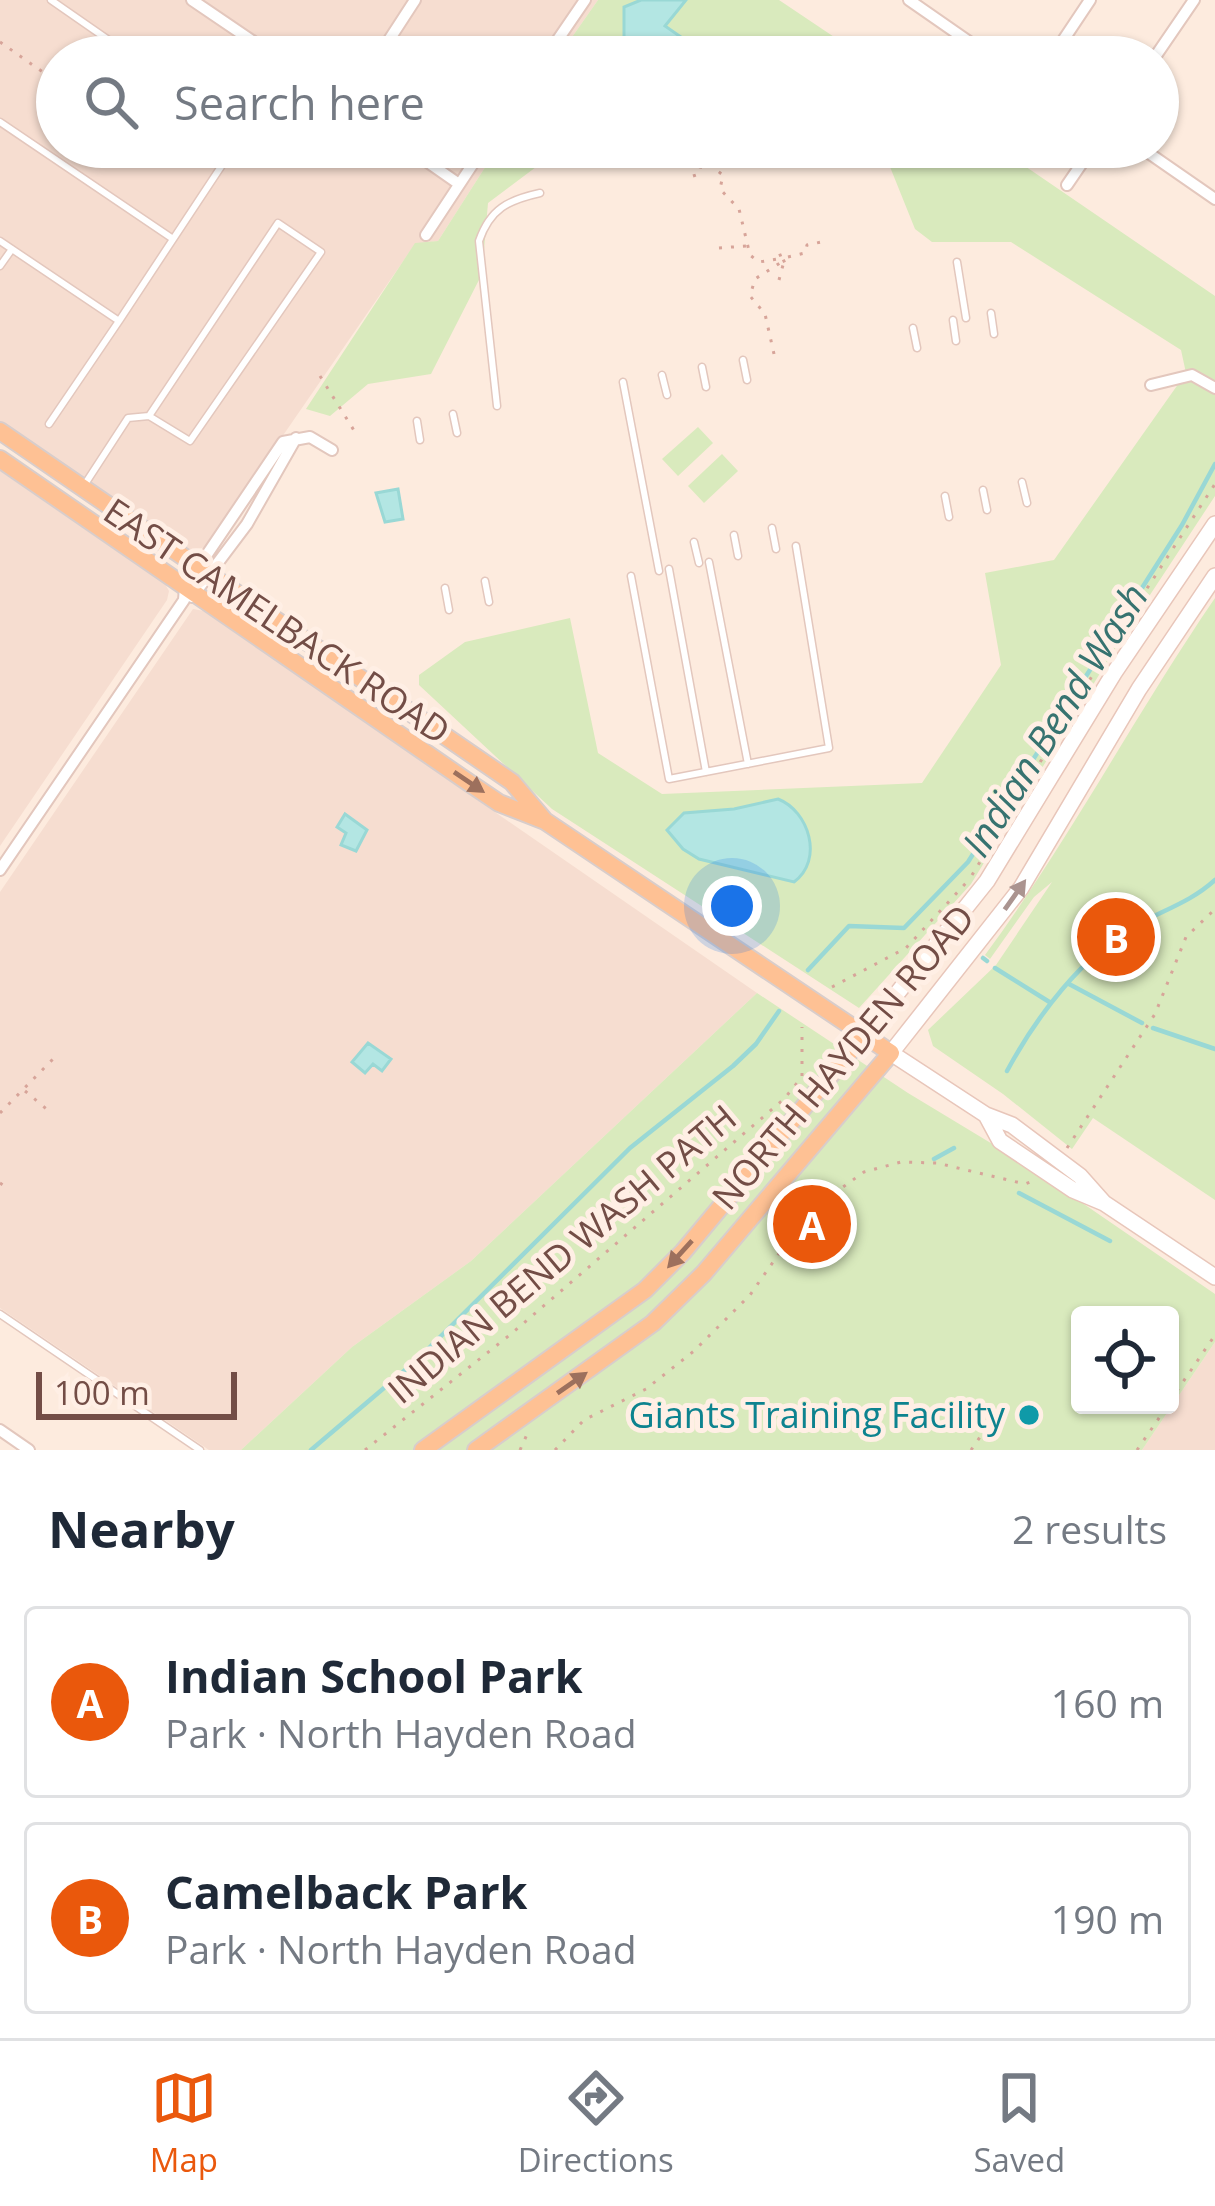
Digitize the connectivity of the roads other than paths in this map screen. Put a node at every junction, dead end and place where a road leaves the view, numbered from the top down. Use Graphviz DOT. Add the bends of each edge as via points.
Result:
graph roads {
  1 [pos="51,0"];
  2 [pos="192,0"];
  3 [pos="415,0"];
  4 [pos="585,0"];
  5 [pos="909,0"];
  6 [pos="1090,0"];
  7 [pos="1194,0"];
  8 [pos="103,36"];
  9 [pos="244,36"];
  10 [pos="391,36"];
  11 [pos="560,36"];
  12 [pos="961,36"];
  13 [pos="1066,36"];
  14 [pos="1169,36"];
  15 [pos="0,122"];
  16 [pos="36,146"];
  17 [pos="68,168"];
  18 [pos="220,168"];
  19 [pos="436,168"];
  20 [pos="470,168"];
  21 [pos="1079,168"];
  22 [pos="1173,168"];
  23 [pos="459,184"];
  24 [pos="1067,185"];
  25 [pos="540,193"];
  26 [pos="1213,194"];
  27 [pos="426,235"];
  28 [pos="173,239"];
  29 [pos="0,241"];
  30 [pos="12,249"];
  31 [pos="957,262"];
  32 [pos="0,266"];
  33 [pos="991,313"];
  34 [pos="966,318"];
  35 [pos="953,320"];
  36 [pos="119,321"];
  37 [pos="913,328"];
  38 [pos="994,334"];
  39 [pos="956,341"];
  40 [pos="917,348"];
  41 [pos="743,359"];
  42 [pos="702,367"];
  43 [pos="662,375"];
  44 [pos="747,380"];
  45 [pos="623,382"];
  46 [pos="1151,385"];
  47 [pos="706,387"];
  48 [pos="1215,388"];
  49 [pos="667,395"];
  50 [pos="497,406"];
  51 [pos="453,414"];
  52 [pos="149,416"];
  53 [pos="417,421"];
  54 [pos="49,424"];
  55 [pos="0,431"];
  56 [pos="457,434"];
  57 [pos="421,440"];
  58 [pos="332,450"];
  59 [pos="0,459"];
  60 [pos="43,460"];
  61 [pos="25,477"];
  62 [pos="1022,482"];
  63 [pos="83,487"];
  64 [pos="982,490"];
  65 [pos="945,496"];
  66 [pos="1027,503"];
  67 [pos="986,510"];
  68 [pos="949,517"];
  69 [pos="1215,524"];
  70 [pos="772,528"];
  71 [pos="734,535"];
  72 [pos="694,542"];
  73 [pos="796,545"];
  74 [pos="776,549"];
  75 [pos="738,556"];
  76 [pos="709,562"];
  77 [pos="699,563"];
  78 [pos="669,569"];
  79 [pos="659,571"];
  80 [pos="205,572"];
  81 [pos="631,576"];
  82 [pos="1215,576"];
  83 [pos="484,580"];
  84 [pos="445,588"];
  85 [pos="189,594"];
  86 [pos="489,602"];
  87 [pos="448,610"];
  88 [pos="748,764"];
  89 [pos="706,772"];
  90 [pos="545,821"];
  91 [pos="0,870"];
  92 [pos="863,1036"];
  93 [pos="891,1053"];
  94 [pos="1215,1277"];
  95 [pos="0,1314"];
  96 [pos="0,1430"];
  97 [pos="29,1450"];
  98 [pos="200,1450"];
  99 [pos="423,1450"];
  100 [pos="476,1450"];
  1 -- 8 [label="lane"];
  2 -- 9 [label="street"];
  3 -- 10 [label="street"];
  4 -- 11 [label="street"];
  5 -- 12 [label="street"];
  6 -- 13 [label="street"];
  7 -- 14 [label="street"];
  15 -- 16 [label="lane"];
  17 -- 28 [label="lane"];
  18 -- 28 [label="lane"];
  19 -- 23 [label="street"];
  20 -- 23 [label="street"];
  21 -- 24 [label="street"];
  22 -- 26 [label="street"];
  23 -- 27 [label="street"];
  25 -- 50 [label="lane" via="510,200 487,218 479,241"];
  28 -- 36 [label="lane"];
  29 -- 30 [label="lane"];
  30 -- 32 [label="lane"];
  30 -- 36 [label="lane"];
  31 -- 34 [label="lane"];
  33 -- 38 [label="lane"];
  35 -- 39 [label="lane"];
  36 -- 54 [label="lane"];
  37 -- 40 [label="lane"];
  41 -- 44 [label="lane"];
  42 -- 47 [label="lane"];
  43 -- 49 [label="lane"];
  45 -- 79 [label="lane"];
  46 -- 48 [label="street" via="1192,375"];
  51 -- 56 [label="lane"];
  52 -- 52 [label="lane" via="278,223 321,252 190,441"];
  52 -- 63 [label="lane" via="128,418"];
  53 -- 57 [label="lane"];
  55 -- 60 [label="main road, EAST CAMELBACK ROAD"];
  58 -- 80 [label="street" via="296,437 248,524"];
  59 -- 61 [label="main road, EAST CAMELBACK ROAD"];
  60 -- 61 [label="main road"];
  60 -- 63 [label="main road, EAST CAMELBACK ROAD"];
  61 -- 85 [label="main road, EAST CAMELBACK ROAD"];
  62 -- 66 [label="lane"];
  63 -- 80 [label="main road, EAST CAMELBACK ROAD"];
  64 -- 67 [label="lane"];
  65 -- 68 [label="lane"];
  69 -- 92 [label="main road, NORTH HAYDEN ROAD" via="987,881"];
  70 -- 74 [label="lane"];
  71 -- 75 [label="lane"];
  72 -- 77 [label="lane"];
  73 -- 88 [label="lane" via="829,748"];
  76 -- 88 [label="lane"];
  78 -- 89 [label="lane"];
  80 -- 85 [label="street"];
  80 -- 90 [label="main road, EAST CAMELBACK ROAD" via="512,782"];
  81 -- 89 [label="lane" via="668,779"];
  93 -- 82 [label="main road, NORTH HAYDEN ROAD, one-way" via="1021,888"];
  83 -- 86 [label="lane"];
  84 -- 87 [label="lane"];
  85 -- 90 [label="main road, EAST CAMELBACK ROAD, one-way" via="499,803"];
  85 -- 91 [label="street"];
  88 -- 89 [label="lane"];
  90 -- 92 [label="main road, EAST CAMELBACK ROAD"];
  92 -- 93 [label="main road, EAST CAMELBACK ROAD"];
  92 -- 99 [label="main road, NORTH HAYDEN ROAD, one-way" via="645,1290"];
  93 -- 94 [label="main road, EAST CAMELBACK ROAD" via="986,1115 1000,1141 1051,1164 1073,1190"];
  100 -- 93 [label="main road, NORTH HAYDEN ROAD, one-way" via="653,1323"];
  95 -- 98 [label="lane"];
  96 -- 97 [label="street"];
}
